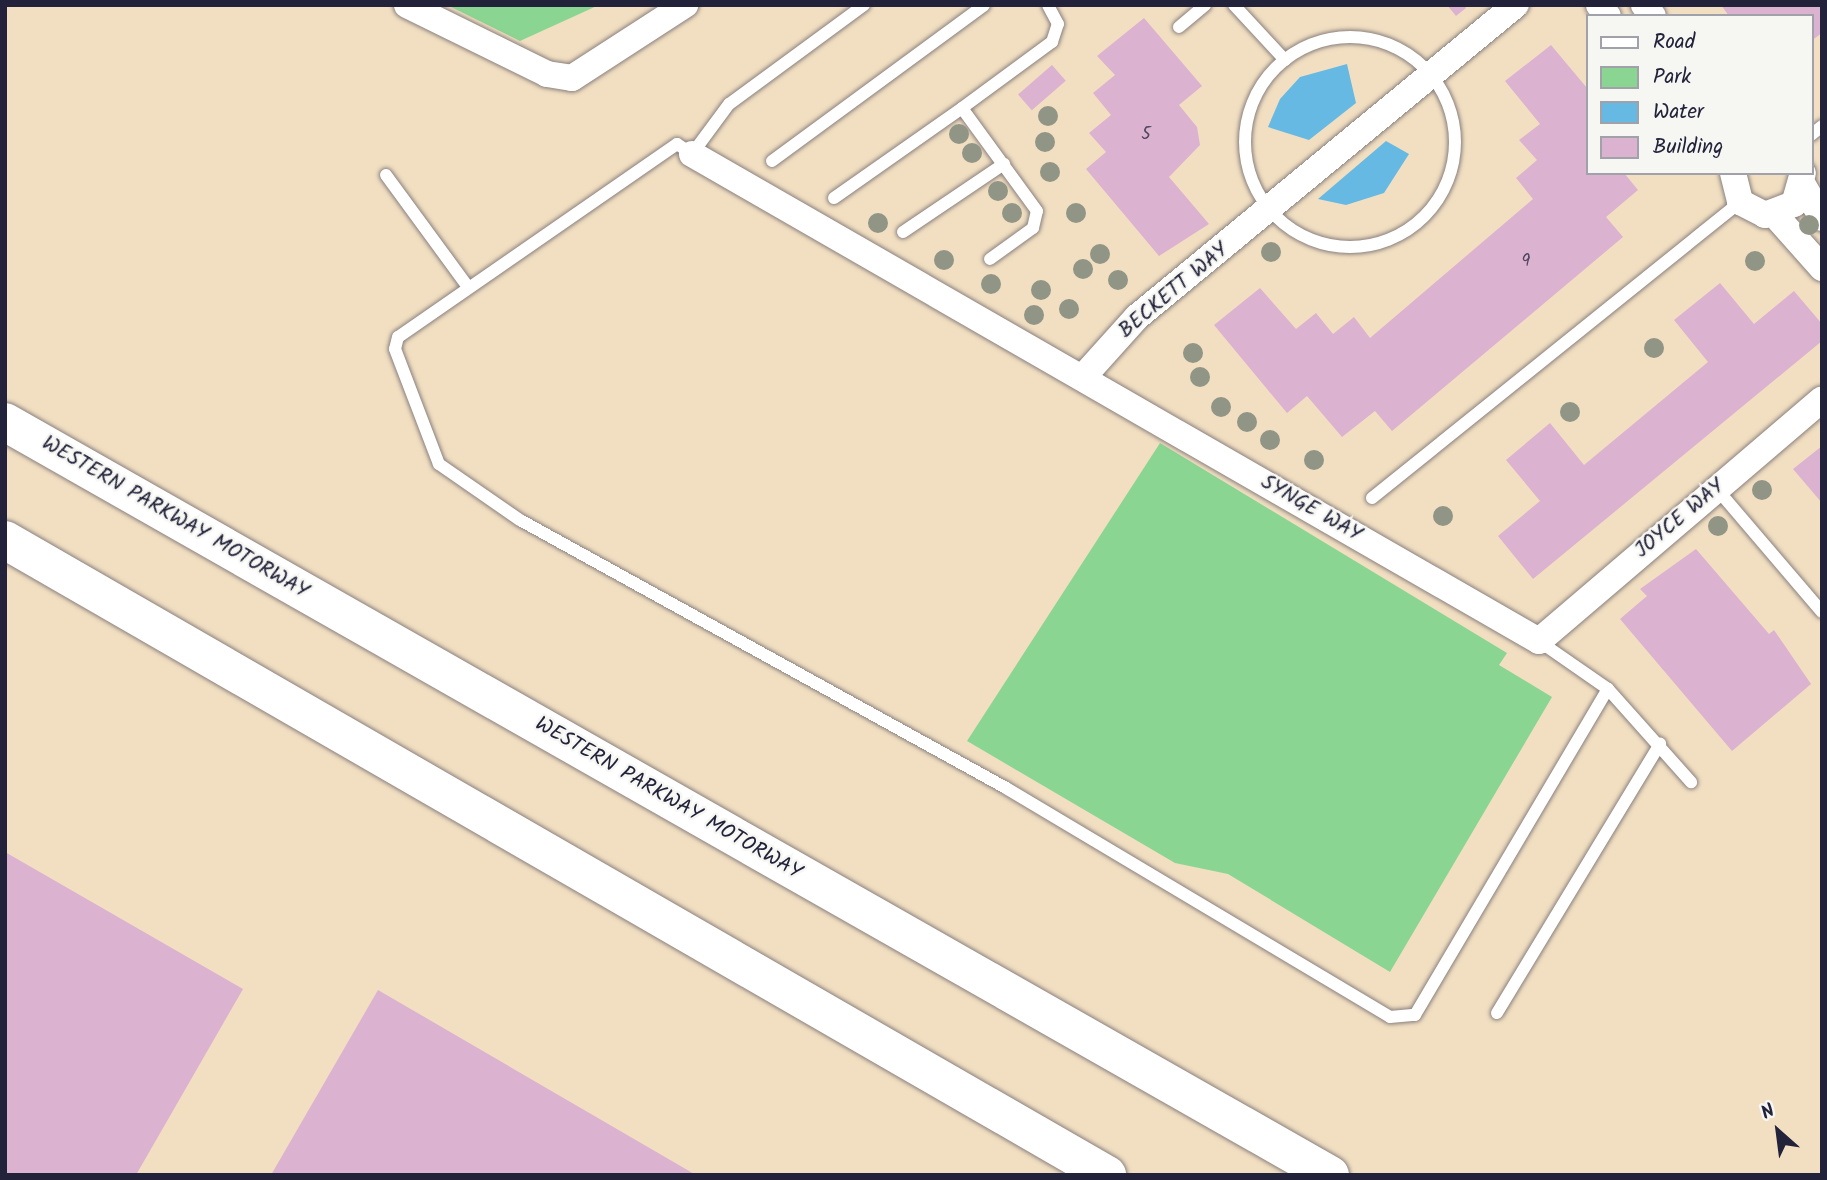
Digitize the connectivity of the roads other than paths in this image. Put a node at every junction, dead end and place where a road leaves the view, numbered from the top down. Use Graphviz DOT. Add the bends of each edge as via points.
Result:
graph roads {
  1 [pos="407,5"];
  2 [pos="685,5"];
  3 [pos="864,5"];
  4 [pos="984,5"];
  5 [pos="1048,5"];
  6 [pos="1205,5"];
  7 [pos="1234,5"];
  8 [pos="1516,5"];
  9 [pos="1179,27"];
  10 [pos="1284,60"];
  11 [pos="1431,75"];
  12 [pos="962,108"];
  13 [pos="692,153"];
  14 [pos="772,160"];
  15 [pos="1004,164"];
  16 [pos="386,175"];
  17 [pos="1733,175"];
  18 [pos="1803,179"];
  19 [pos="834,198"];
  20 [pos="1740,202"];
  21 [pos="1270,211"];
  22 [pos="1775,215"];
  23 [pos="1822,218"];
  24 [pos="903,232"];
  25 [pos="990,259"];
  26 [pos="1822,268"];
  27 [pos="468,287"];
  28 [pos="1083,377"];
  29 [pos="1822,399"];
  30 [pos="5,422"];
  31 [pos="1716,488"];
  32 [pos="1372,498"];
  33 [pos="5,540"];
  34 [pos="1822,612"];
  35 [pos="1539,641"];
  36 [pos="1608,689"];
  37 [pos="1661,744"];
  38 [pos="1691,782"];
  39 [pos="1497,1013"];
  40 [pos="1107,1175"];
  41 [pos="1330,1175"];
  1 -- 2 [label="street" via="547,74 572,78"];
  3 -- 13 [label="lane" via="729,104"];
  4 -- 14 [label="lane"];
  5 -- 12 [label="lane" via="1058,24 1052,42"];
  6 -- 9 [label="lane"];
  7 -- 10 [label="lane"];
  8 -- 11 [label="street, BECKETT WAY"];
  10 -- 11 [label="lane" via="1320,42 1359,37 1397,48"];
  10 -- 21 [label="lane" via="1252,105 1245,140 1251,177"];
  11 -- 21 [label="street, BECKETT WAY"];
  11 -- 21 [label="lane" via="1450,110 1455,154 1441,196 1410,228 1347,247 1304,236"];
  12 -- 15 [label="lane"];
  12 -- 19 [label="lane"];
  13 -- 27 [label="lane" via="677,144"];
  13 -- 28 [label="street, SYNGE WAY"];
  15 -- 24 [label="lane"];
  15 -- 25 [label="lane" via="1038,220"];
  16 -- 27 [label="lane"];
  17 -- 20 [label="street"];
  18 -- 22 [label="street" via="1794,204"];
  18 -- 23 [label="street"];
  20 -- 22 [label="street" via="1756,213"];
  20 -- 32 [label="lane"];
  21 -- 28 [label="street, BECKETT WAY" via="1137,317"];
  22 -- 26 [label="street"];
  27 -- 36 [label="lane" via="397,337 395,349 439,464 466,487 1006,788 1390,1017 1415,1015"];
  28 -- 35 [label="street, SYNGE WAY"];
  29 -- 31 [label="street, JOYCE WAY"];
  30 -- 41 [label="highway, WESTERN PARKWAY MOTORWAY"];
  31 -- 34 [label="lane"];
  31 -- 35 [label="street, JOYCE WAY"];
  33 -- 40 [label="highway"];
  35 -- 36 [label="lane"];
  36 -- 37 [label="lane"];
  37 -- 38 [label="lane"];
  37 -- 39 [label="lane"];
}
